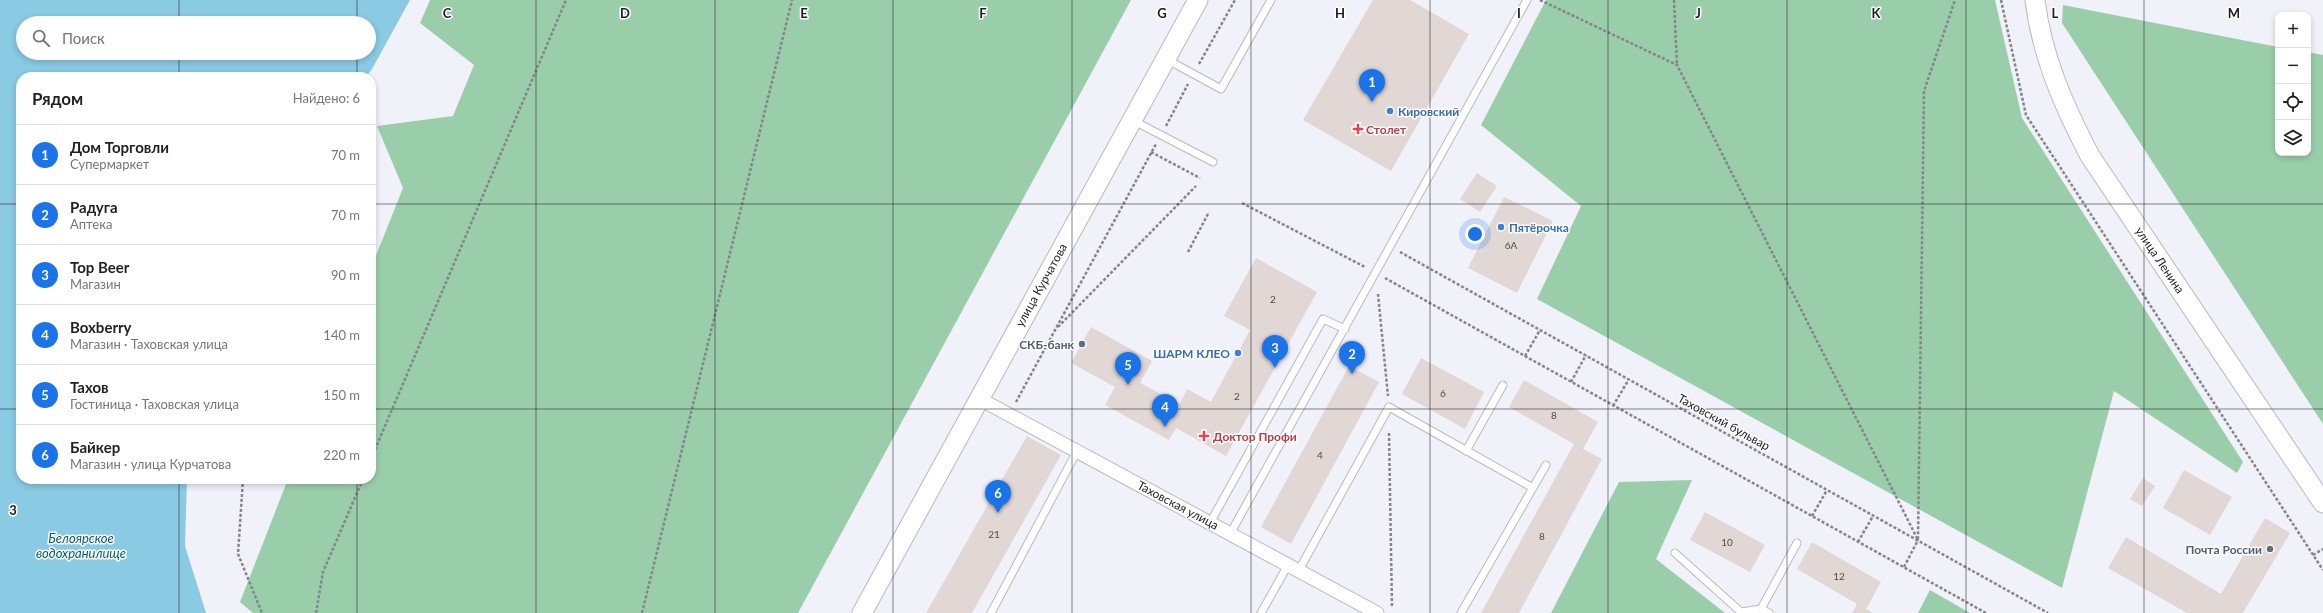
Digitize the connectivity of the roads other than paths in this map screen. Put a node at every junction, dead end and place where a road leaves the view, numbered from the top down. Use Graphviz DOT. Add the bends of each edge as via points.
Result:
graph roads {
  1 [pos="1198,0"];
  2 [pos="1271,0"];
  3 [pos="1527,0"];
  4 [pos="2035,0"];
  5 [pos="1166,59"];
  6 [pos="1134,121"];
  7 [pos="1213,162"];
  8 [pos="1344,329"];
  9 [pos="1503,385"];
  10 [pos="978,398"];
  11 [pos="1077,451"];
  12 [pos="1466,451"];
  13 [pos="1546,465"];
  14 [pos="1533,488"];
  15 [pos="2323,503"];
  16 [pos="1210,523"];
  17 [pos="1230,534"];
  18 [pos="1797,543"];
  19 [pos="1675,554"];
  20 [pos="1293,568"];
  21 [pos="1761,609"];
  22 [pos="862,613"];
  23 [pos="991,613"];
  24 [pos="1261,613"];
  25 [pos="1377,613"];
  26 [pos="1461,613"];
  27 [pos="1769,613"];
  1 -- 5 [label="main road, улица Курчатова"];
  2 -- 5 [label="lane" via="1221,89"];
  3 -- 8 [label="lane"];
  4 -- 15 [label="main road, улица Ленина" via="2052,74 2065,107 2090,156"];
  5 -- 6 [label="main road, улица Курчатова"];
  6 -- 7 [label="lane"];
  6 -- 10 [label="main road, улица Курчатова"];
  8 -- 16 [label="lane" via="1323,318"];
  8 -- 17 [label="lane"];
  9 -- 12 [label="lane"];
  10 -- 11 [label="street, Таховская улица"];
  10 -- 22 [label="main road, улица Курчатова"];
  11 -- 16 [label="street, Таховская улица"];
  11 -- 23 [label="lane"];
  12 -- 14 [label="lane"];
  12 -- 20 [label="lane" via="1389,407"];
  13 -- 14 [label="lane"];
  14 -- 26 [label="lane"];
  16 -- 17 [label="street, Таховская улица"];
  17 -- 20 [label="street, Таховская улица"];
  18 -- 21 [label="lane"];
  19 -- 21 [label="lane" via="1740,612"];
  20 -- 24 [label="lane"];
  20 -- 25 [label="street, Таховская улица"];
  21 -- 27 [label="lane"];
}
